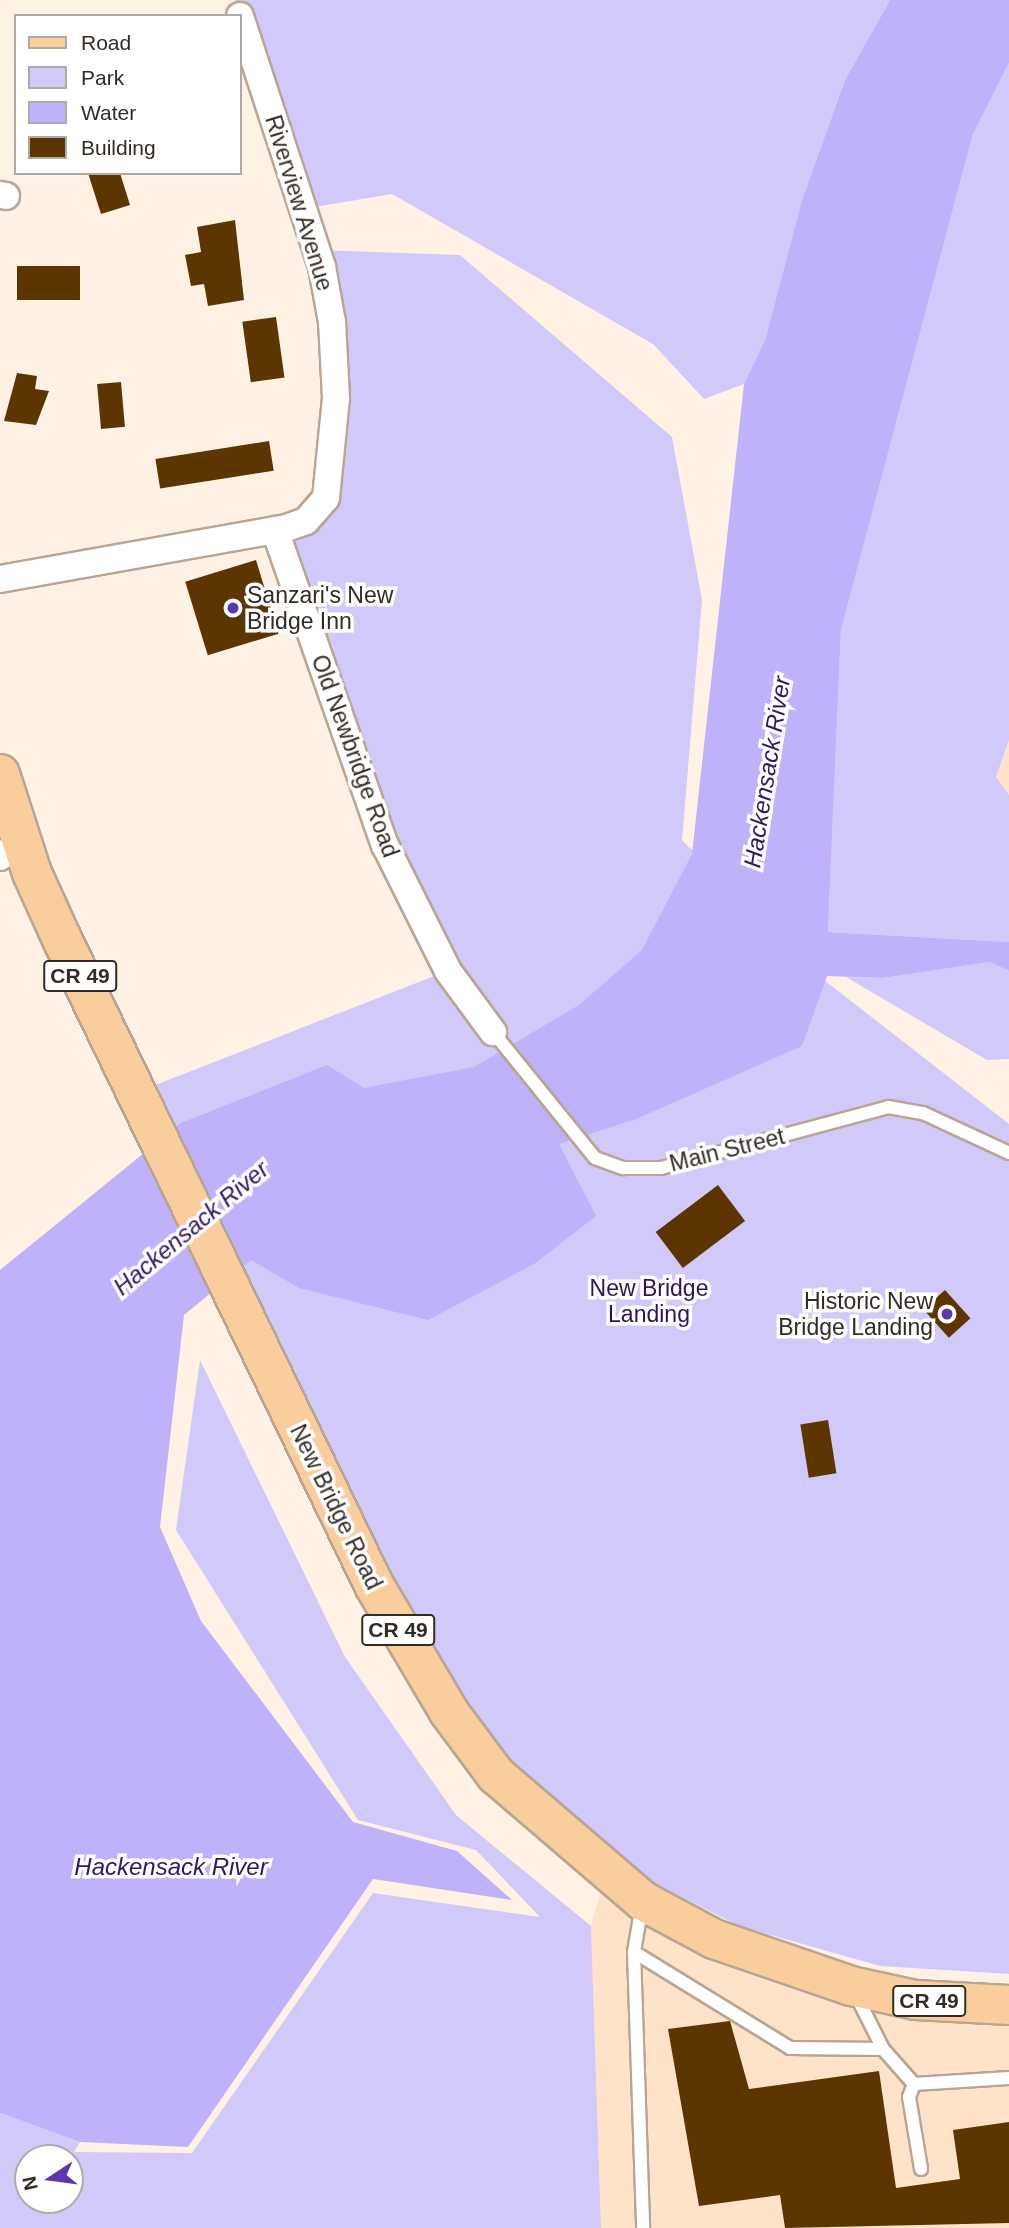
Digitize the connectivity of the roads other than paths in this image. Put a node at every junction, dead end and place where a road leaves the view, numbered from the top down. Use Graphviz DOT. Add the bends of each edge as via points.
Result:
graph roads {
  1 [pos="242,22"];
  2 [pos="275,530"];
  3 [pos="0,579"];
  4 [pos="0,774"];
  5 [pos="11,849"];
  6 [pos="493,1032"];
  7 [pos="1009,1153"];
  8 [pos="643,1901"];
  9 [pos="634,1952"];
  10 [pos="851,1986"];
  11 [pos="1009,2004"];
  12 [pos="883,2049"];
  13 [pos="1009,2078"];
  14 [pos="914,2084"];
  15 [pos="921,2169"];
  16 [pos="643,2228"];
  1 -- 2 [label="street, Riverview Avenue" via="322,267 332,322 333,474 326,498 306,521"];
  2 -- 3 [label="street"];
  2 -- 6 [label="street, Old Newbridge Road" via="395,870 447,971"];
  4 -- 5 [label="main road, New Bridge Road / CR 49"];
  5 -- 8 [label="main road, New Bridge Road / CR 49" via="144,1109 374,1585 449,1712 540,1819"];
  6 -- 7 [label="lane, Main Street" via="595,1158 623,1168 661,1168 888,1107 923,1113"];
  8 -- 9 [label="lane"];
  8 -- 10 [label="main road, New Bridge Road / CR 49" via="714,1939"];
  9 -- 12 [label="lane" via="790,2048"];
  9 -- 16 [label="lane"];
  10 -- 11 [label="main road, New Bridge Road / CR 49" via="916,2000"];
  10 -- 12 [label="lane"];
  12 -- 14 [label="lane"];
  13 -- 14 [label="lane"];
  14 -- 15 [label="lane" via="909,2097"];
}
